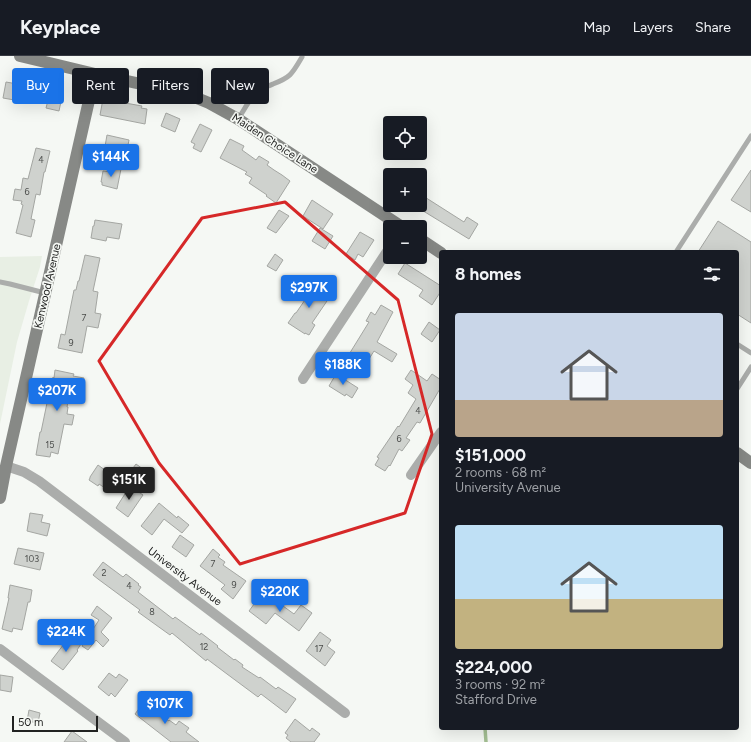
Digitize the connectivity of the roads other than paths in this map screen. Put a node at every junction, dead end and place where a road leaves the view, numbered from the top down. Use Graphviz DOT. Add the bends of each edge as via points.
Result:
graph roads {
  1 [pos="20,56"];
  2 [pos="302,58"];
  3 [pos="72,69"];
  4 [pos="129,82"];
  5 [pos="87,104"];
  6 [pos="238,119"];
  7 [pos="751,136"];
  8 [pos="391,220"];
  9 [pos="427,244"];
  10 [pos="677,250"];
  11 [pos="439,252"];
  12 [pos="383,258"];
  13 [pos="0,282"];
  14 [pos="46,293"];
  15 [pos="739,345"];
  16 [pos="751,353"];
  17 [pos="751,367"];
  18 [pos="303,379"];
  19 [pos="739,386"];
  20 [pos="439,435"];
  21 [pos="739,454"];
  22 [pos="751,463"];
  23 [pos="3,465"];
  24 [pos="411,475"];
  25 [pos="0,498"];
  26 [pos="0,649"];
  27 [pos="345,713"];
  28 [pos="125,742"];
  1 -- 3 [label="main road, Maiden Choice Lane"];
  2 -- 6 [label="lane" via="289,76 262,88 255,94"];
  4 -- 6 [label="main road, Maiden Choice Lane" via="186,94"];
  5 -- 14 [label="main road, Kenwood Avenue"];
  6 -- 8 [label="main road, Maiden Choice Lane"];
  7 -- 10 [label="lane"];
  9 -- 11 [label="main road"];
  12 -- 18 [label="street"];
  13 -- 14 [label="lane"];
  14 -- 23 [label="main road, Kenwood Avenue"];
  15 -- 16 [label="lane"];
  17 -- 19 [label="lane"];
  20 -- 24 [label="street"];
  21 -- 22 [label="main road"];
  23 -- 25 [label="main road, Kenwood Avenue"];
  23 -- 27 [label="street, University Avenue" via="24,472 39,481"];
  26 -- 28 [label="street"];
}
